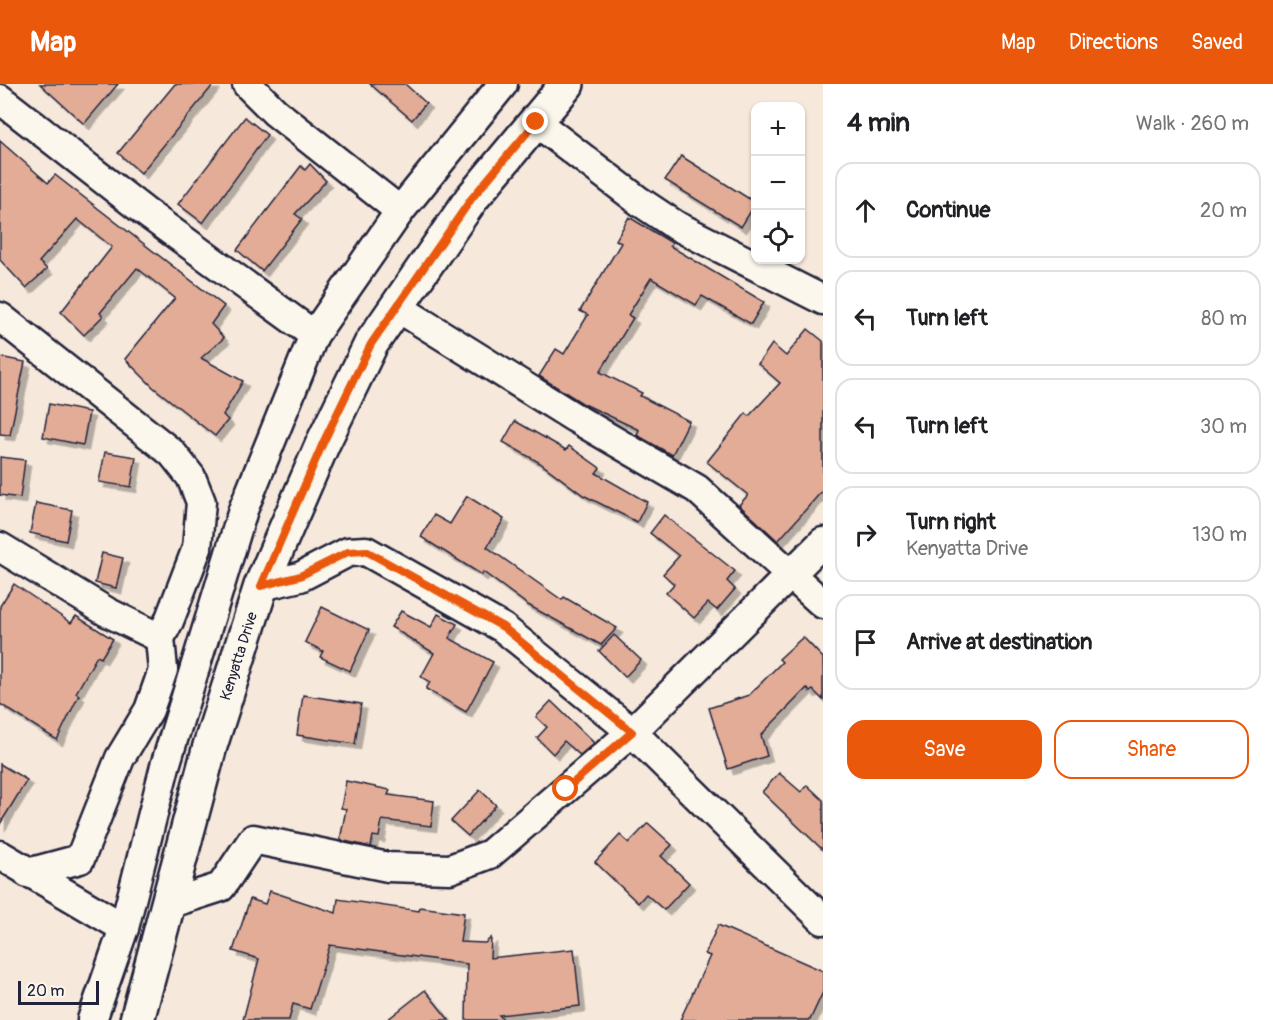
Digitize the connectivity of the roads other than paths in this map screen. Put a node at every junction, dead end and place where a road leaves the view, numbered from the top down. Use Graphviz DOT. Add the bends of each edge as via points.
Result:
graph roads {
  1 [pos="247,84"];
  2 [pos="503,84"];
  3 [pos="567,84"];
  4 [pos="1,103"];
  5 [pos="536,122"];
  6 [pos="400,211"];
  7 [pos="823,300"];
  8 [pos="397,307"];
  9 [pos="0,317"];
  10 [pos="314,335"];
  11 [pos="823,542"];
  12 [pos="0,547"];
  13 [pos="792,573"];
  14 [pos="261,586"];
  15 [pos="823,604"];
  16 [pos="160,638"];
  17 [pos="632,732"];
  18 [pos="0,855"];
  19 [pos="28,873"];
  20 [pos="168,904"];
  21 [pos="823,920"];
  22 [pos="124,928"];
  23 [pos="92,1020"];
  24 [pos="137,1020"];
  1 -- 6 [label="street" via="275,112"];
  2 -- 6 [label="street"];
  3 -- 5 [label="main road, Kenyatta Drive"];
  4 -- 10 [label="street"];
  5 -- 7 [label="street" via="675,225"];
  5 -- 8 [label="main road, Kenyatta Drive" via="472,198"];
  6 -- 10 [label="street"];
  8 -- 13 [label="street" via="697,489"];
  8 -- 14 [label="main road, Kenyatta Drive" via="371,344"];
  9 -- 16 [label="street" via="172,453 191,477 201,502 197,548"];
  10 -- 22 [label="street" via="243,510 165,766"];
  11 -- 13 [label="street"];
  12 -- 16 [label="street" via="107,612"];
  13 -- 15 [label="street"];
  13 -- 17 [label="street"];
  14 -- 17 [label="street" via="300,576 348,552 366,551 503,627"];
  14 -- 20 [label="main road, Kenyatta Drive" via="210,746"];
  16 -- 19 [label="street" via="163,670 149,710 120,758 80,859"];
  17 -- 20 [label="street" via="490,854 469,862 450,869 388,867 253,838 221,887"];
  17 -- 21 [label="street"];
  18 -- 19 [label="street"];
  19 -- 22 [label="street"];
  20 -- 24 [label="main road, Kenyatta Drive"];
  22 -- 23 [label="street"];
}
